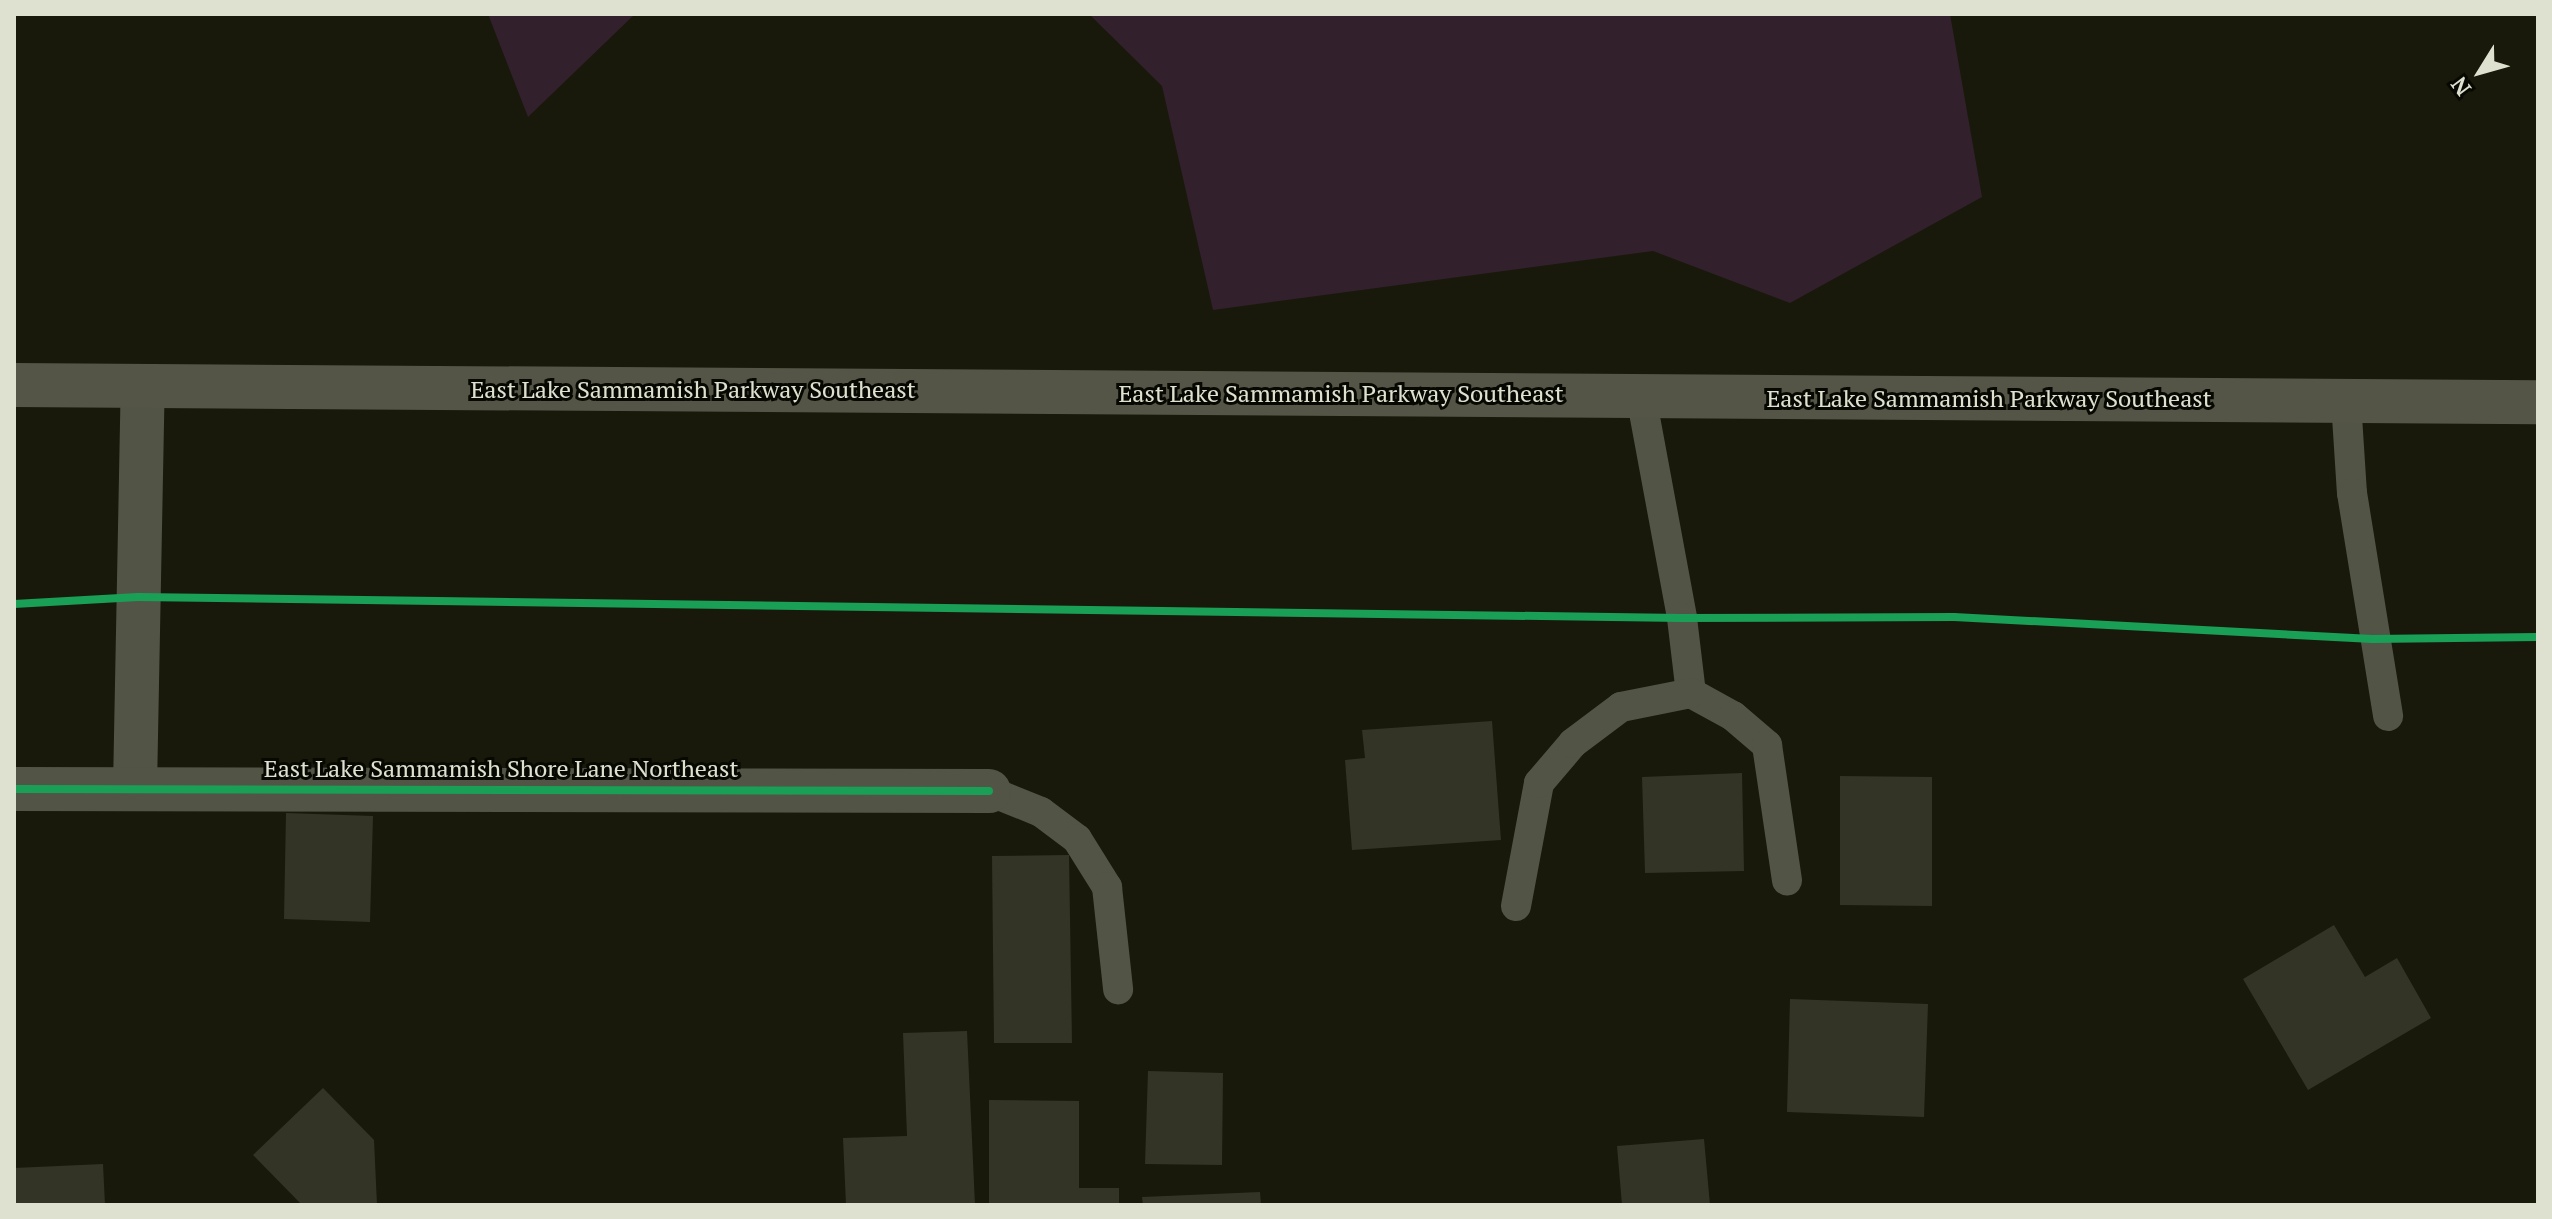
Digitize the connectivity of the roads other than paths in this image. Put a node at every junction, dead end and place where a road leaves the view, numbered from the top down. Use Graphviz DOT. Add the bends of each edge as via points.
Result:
graph roads {
  1 [pos="14,385"];
  2 [pos="143,387"];
  3 [pos="1641,396"];
  4 [pos="2346,401"];
  5 [pos="2538,402"];
  6 [pos="1691,693"];
  7 [pos="2388,716"];
  8 [pos="135,788"];
  9 [pos="14,789"];
  10 [pos="989,791"];
  11 [pos="1787,881"];
  12 [pos="1516,906"];
  13 [pos="1118,989"];
  1 -- 2 [label="main road, East Lake Sammamish Parkway Southeast"];
  2 -- 3 [label="main road, East Lake Sammamish Parkway Southeast"];
  2 -- 8 [label="street"];
  3 -- 4 [label="main road, East Lake Sammamish Parkway Southeast"];
  3 -- 6 [label="lane"];
  4 -- 5 [label="main road, East Lake Sammamish Parkway Southeast"];
  4 -- 7 [label="lane" via="2352,493"];
  6 -- 11 [label="lane" via="1733,716 1767,745"];
  6 -- 12 [label="lane" via="1621,707 1573,743 1539,783"];
  8 -- 9 [label="street, East Lake Sammamish Shore Lane Northeast"];
  8 -- 10 [label="street, East Lake Sammamish Shore Lane Northeast"];
  10 -- 13 [label="lane" via="1041,812 1077,839 1107,887"];
}
